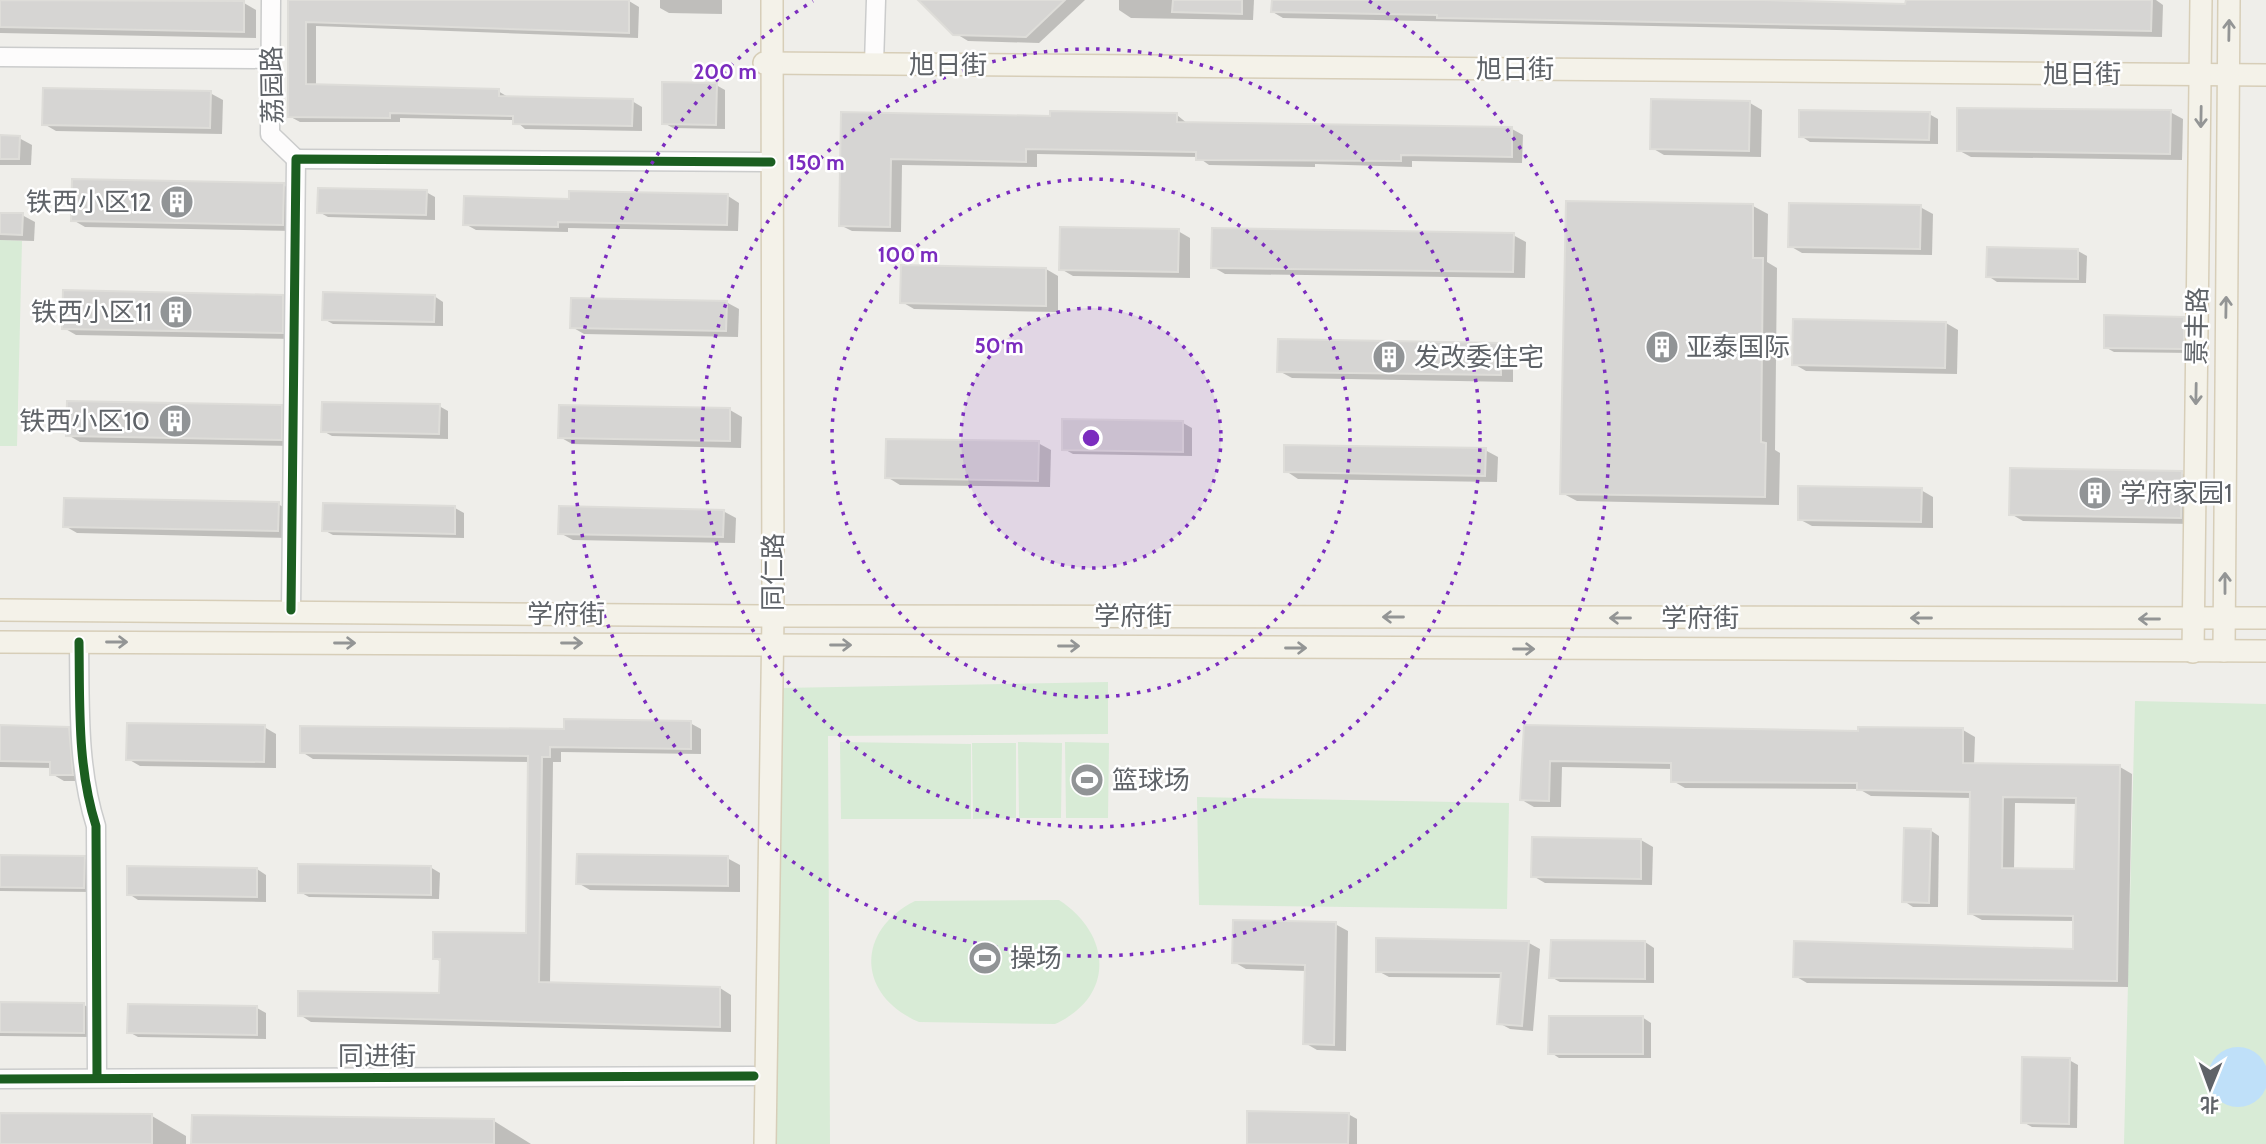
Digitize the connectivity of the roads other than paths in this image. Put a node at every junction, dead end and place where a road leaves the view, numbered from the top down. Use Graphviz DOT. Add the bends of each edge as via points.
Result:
graph roads {
  1 [pos="271,0"];
  2 [pos="763,0"];
  3 [pos="772,0"];
  4 [pos="876,0"];
  5 [pos="2201,0"];
  6 [pos="2230,0"];
  7 [pos="0,57"];
  8 [pos="271,60"];
  9 [pos="768,63"];
  10 [pos="874,64"];
  11 [pos="2201,75"];
  12 [pos="2229,75"];
  13 [pos="2266,75"];
  14 [pos="296,159"];
  15 [pos="767,162"];
  16 [pos="0,610"];
  17 [pos="291,610"];
  18 [pos="767,615"];
  19 [pos="2225,618"];
  20 [pos="2266,618"];
  21 [pos="2193,619"];
  22 [pos="0,642"];
  23 [pos="79,642"];
  24 [pos="766,644"];
  25 [pos="2224,651"];
  26 [pos="2266,651"];
  27 [pos="2193,652"];
  28 [pos="754,1076"];
  29 [pos="97,1078"];
  30 [pos="0,1079"];
  31 [pos="753,1144"];
  32 [pos="765,1144"];
  1 -- 8 [label="street, 荔园路"];
  2 -- 9 [label="main road, 同仁路"];
  3 -- 9 [label="main road, 同仁路"];
  4 -- 10 [label="street"];
  5 -- 11 [label="main road, 景丰路"];
  12 -- 6 [label="main road, 景丰路, one-way"];
  7 -- 8 [label="street"];
  8 -- 14 [label="street, 荔园路" via="270,134"];
  9 -- 10 [label="main road, 旭日街"];
  9 -- 15 [label="main road, 同仁路"];
  10 -- 11 [label="main road, 旭日街"];
  11 -- 12 [label="main road, 旭日街"];
  11 -- 21 [label="main road, 景丰路, one-way"];
  12 -- 13 [label="main road, 旭日街"];
  19 -- 12 [label="main road, 景丰路, one-way"];
  14 -- 15 [label="street"];
  14 -- 17 [label="street"];
  15 -- 18 [label="main road, 同仁路"];
  16 -- 17 [label="main road, 学府街"];
  17 -- 18 [label="main road, 学府街"];
  21 -- 18 [label="main road, 学府街, one-way"];
  18 -- 24 [label="main road, 同仁路"];
  19 -- 20 [label="main road, 学府街"];
  19 -- 21 [label="main road, 学府街"];
  19 -- 25 [label="main road, 景丰路"];
  21 -- 27 [label="main road, 景丰路"];
  22 -- 23 [label="main road, 学府街"];
  23 -- 24 [label="main road, 学府街, one-way"];
  23 -- 29 [label="street" via="80,747 85,791 96,826"];
  24 -- 27 [label="main road, 学府街, one-way"];
  24 -- 28 [label="main road, 同仁路"];
  24 -- 32 [label="main road, 同仁路"];
  25 -- 26 [label="main road, 学府街"];
  25 -- 27 [label="main road, 学府街"];
  28 -- 29 [label="street, 同进街"];
  28 -- 31 [label="main road, 同仁路"];
  29 -- 30 [label="street, 同进街"];
}
